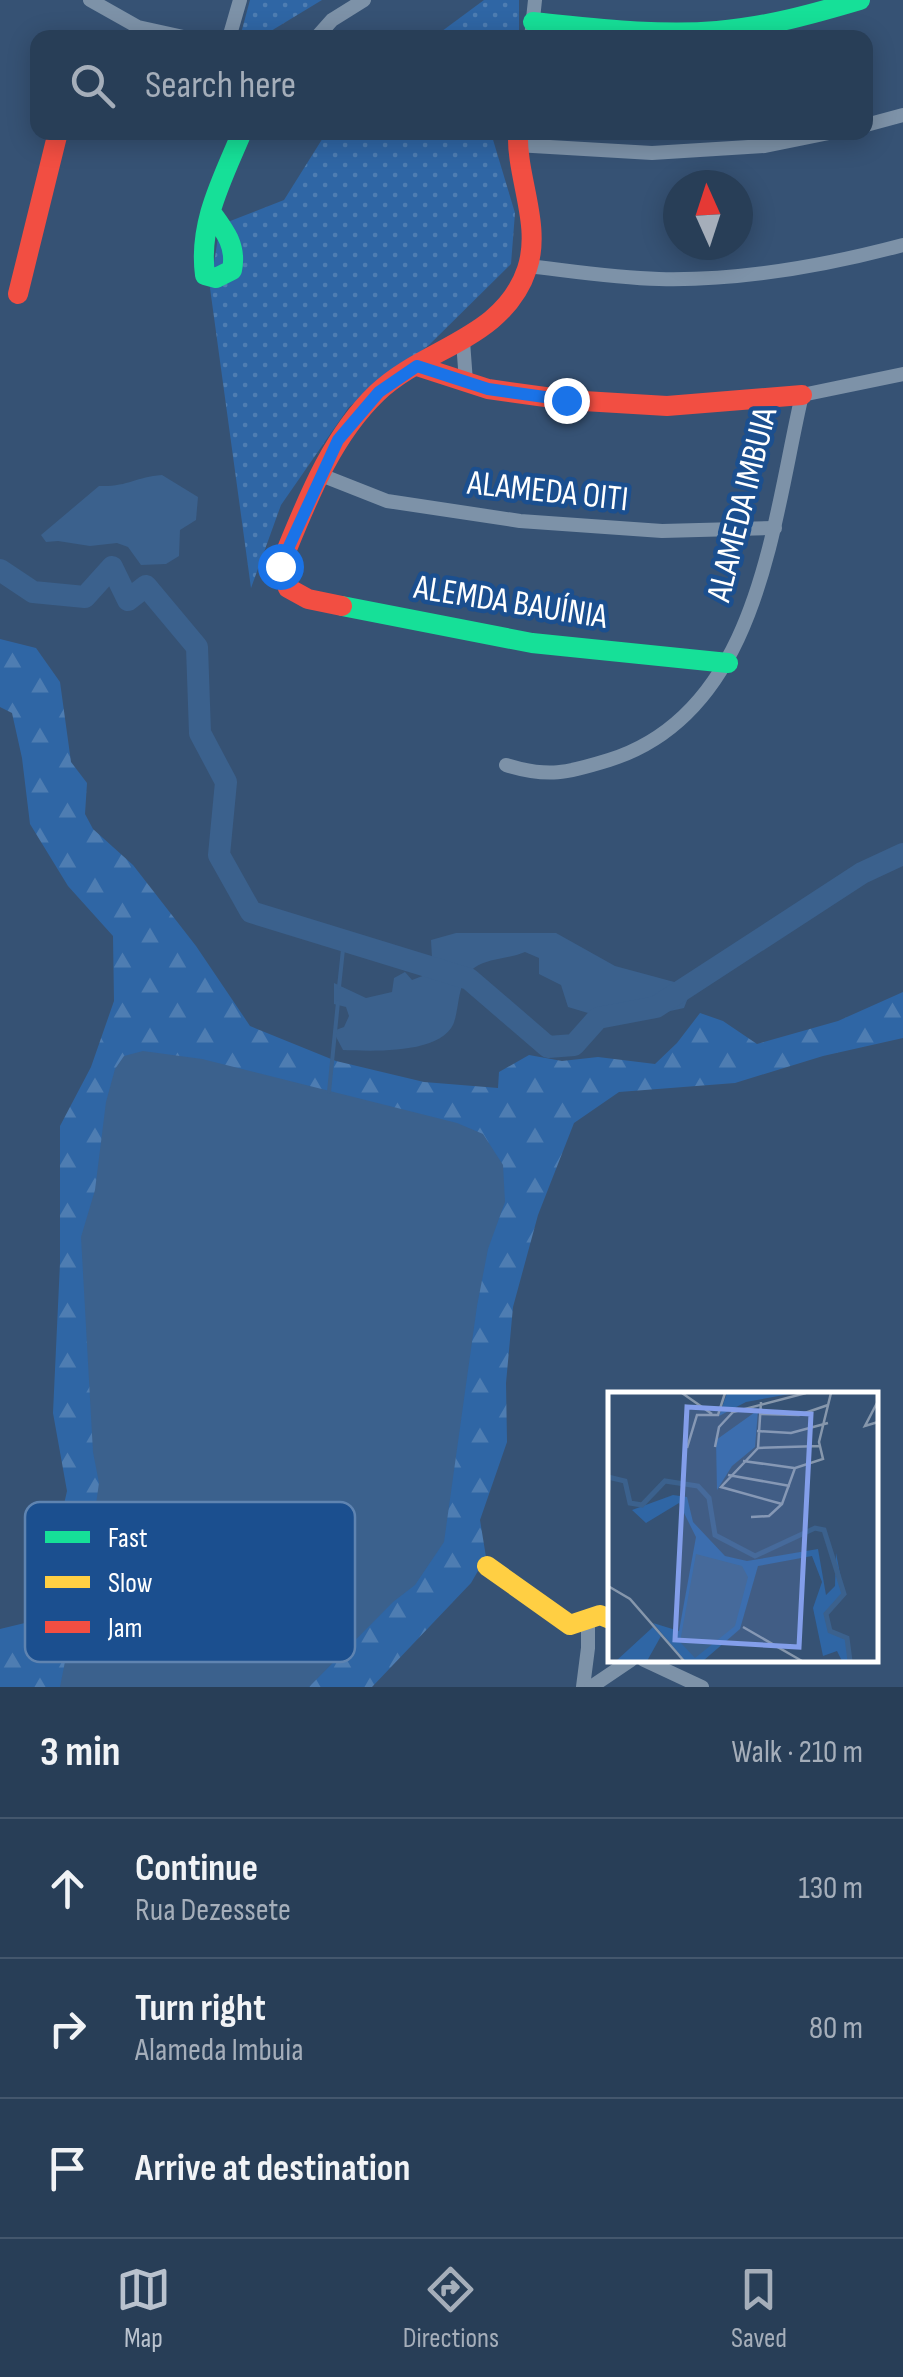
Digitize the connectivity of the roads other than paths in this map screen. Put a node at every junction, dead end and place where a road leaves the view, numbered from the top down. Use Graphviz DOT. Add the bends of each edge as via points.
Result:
graph roads {
  1 [pos="90,0"];
  2 [pos="240,0"];
  3 [pos="364,0"];
  4 [pos="534,0"];
  5 [pos="860,0"];
  6 [pos="148,30"];
  7 [pos="231,30"];
  8 [pos="323,30"];
  9 [pos="532,30"];
  10 [pos="725,30"];
  11 [pos="903,115"];
  12 [pos="873,123"];
  13 [pos="56,140"];
  14 [pos="239,140"];
  15 [pos="517,140"];
  16 [pos="527,140"];
  17 [pos="795,140"];
  18 [pos="211,212"];
  19 [pos="903,245"];
  20 [pos="528,266"];
  21 [pos="18,294"];
  22 [pos="463,341"];
  23 [pos="417,366"];
  24 [pos="903,374"];
  25 [pos="466,382"];
  26 [pos="802,395"];
  27 [pos="320,475"];
  28 [pos="775,528"];
  29 [pos="728,662"];
  30 [pos="506,765"];
  31 [pos="486,1566"];
  32 [pos="608,1618"];
  33 [pos="588,1620"];
  34 [pos="628,1662"];
  35 [pos="648,1662"];
  36 [pos="583,1687"];
  37 [pos="591,1687"];
  38 [pos="702,1687"];
  1 -- 6 [label="street"];
  2 -- 7 [label="street"];
  3 -- 8 [label="street"];
  4 -- 9 [label="street"];
  5 -- 10 [label="street"];
  11 -- 12 [label="street"];
  13 -- 21 [label="street"];
  14 -- 18 [label="street"];
  15 -- 20 [label="street" via="531,231"];
  16 -- 17 [label="street" via="652,152"];
  19 -- 20 [label="street" via="835,263 724,276 660,279"];
  20 -- 22 [label="street" via="501,316"];
  22 -- 23 [label="street"];
  22 -- 25 [label="street"];
  23 -- 25 [label="street, ALAMEDA IMBUIA"];
  23 -- 27 [label="street" via="379,392 338,440"];
  24 -- 26 [label="street, ALAMEDA IMBUIA"];
  25 -- 26 [label="street, ALAMEDA IMBUIA" via="566,400 667,406"];
  26 -- 28 [label="street, ALAMEDA IMBUIA"];
  27 -- 28 [label="street, ALAMEDA OITI" via="387,501 520,522 662,531"];
  27 -- 29 [label="street, ALEMDA BAUÍNIA" via="280,566 288,588 308,599 532,644"];
  28 -- 29 [label="street, ALAMEDA IMBUIA" via="753,606"];
  29 -- 30 [label="street, ALAMEDA IMBUIA" via="681,719 632,753 566,774 536,775"];
  31 -- 33 [label="street" via="570,1625"];
  32 -- 33 [label="street"];
  33 -- 36 [label="street"];
  34 -- 37 [label="street"];
  35 -- 38 [label="street"];
}
